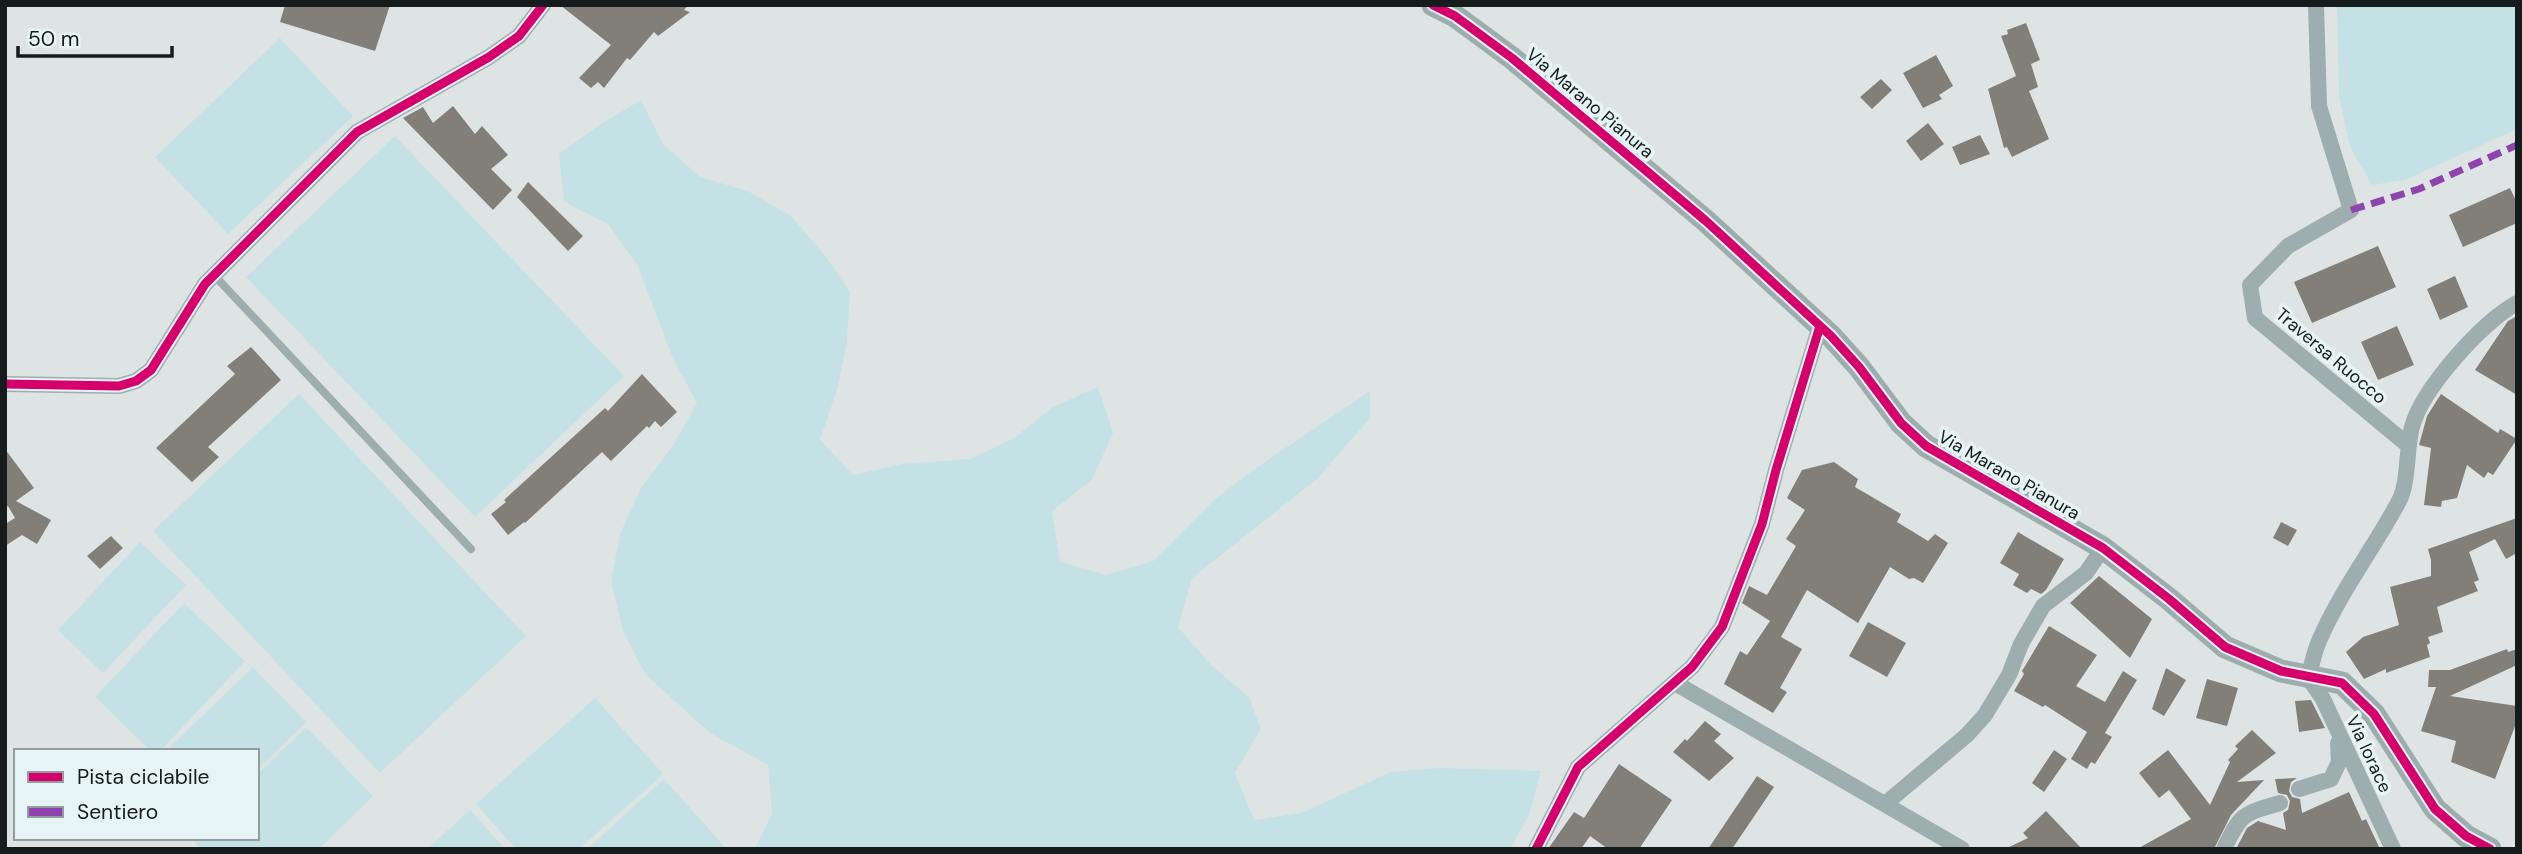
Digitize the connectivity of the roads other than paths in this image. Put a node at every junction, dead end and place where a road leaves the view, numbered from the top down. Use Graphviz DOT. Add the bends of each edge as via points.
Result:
graph roads {
  1 [pos="543,5"];
  2 [pos="1433,5"];
  3 [pos="2315,5"];
  4 [pos="214,275"];
  5 [pos="2517,303"];
  6 [pos="1820,326"];
  7 [pos="5,384"];
  8 [pos="2409,446"];
  9 [pos="2103,548"];
  10 [pos="471,549"];
  11 [pos="2308,677"];
  12 [pos="1675,682"];
  13 [pos="2337,730"];
  14 [pos="2299,789"];
  15 [pos="2280,803"];
  16 [pos="1885,804"];
  17 [pos="1536,849"];
  18 [pos="1962,849"];
  19 [pos="2224,849"];
  20 [pos="2393,849"];
  21 [pos="2490,849"];
  1 -- 4 [label="street" via="519,36 489,57 357,132"];
  2 -- 6 [label="street, Via Marano Pianura" via="1512,58 1706,221"];
  3 -- 8 [label="street, Traversa Ruocco" via="2319,106 2351,210 2288,246 2250,285 2255,318"];
  4 -- 7 [label="street" via="151,370 136,381 119,386"];
  4 -- 10 [label="lane"];
  5 -- 8 [label="street" via="2479,330 2420,403"];
  6 -- 9 [label="street, Via Marano Pianura" via="1859,367 1901,423 1926,446"];
  6 -- 12 [label="street" via="1743,577 1722,627"];
  8 -- 11 [label="street" via="2401,498 2318,642"];
  9 -- 11 [label="street, Via Marano Pianura" via="2225,647 2281,671"];
  9 -- 16 [label="street" via="2086,573 2043,606 1985,715"];
  11 -- 13 [label="street, Via Iorace"];
  11 -- 21 [label="street, Via Marano Pianura" via="2342,683 2374,714 2435,809 2466,836"];
  12 -- 16 [label="street"];
  12 -- 17 [label="street" via="1578,767"];
  13 -- 14 [label="street" via="2340,762 2331,779"];
  13 -- 20 [label="street, Via Iorace"];
  15 -- 19 [label="street" via="2248,812"];
  16 -- 18 [label="street"];
}
